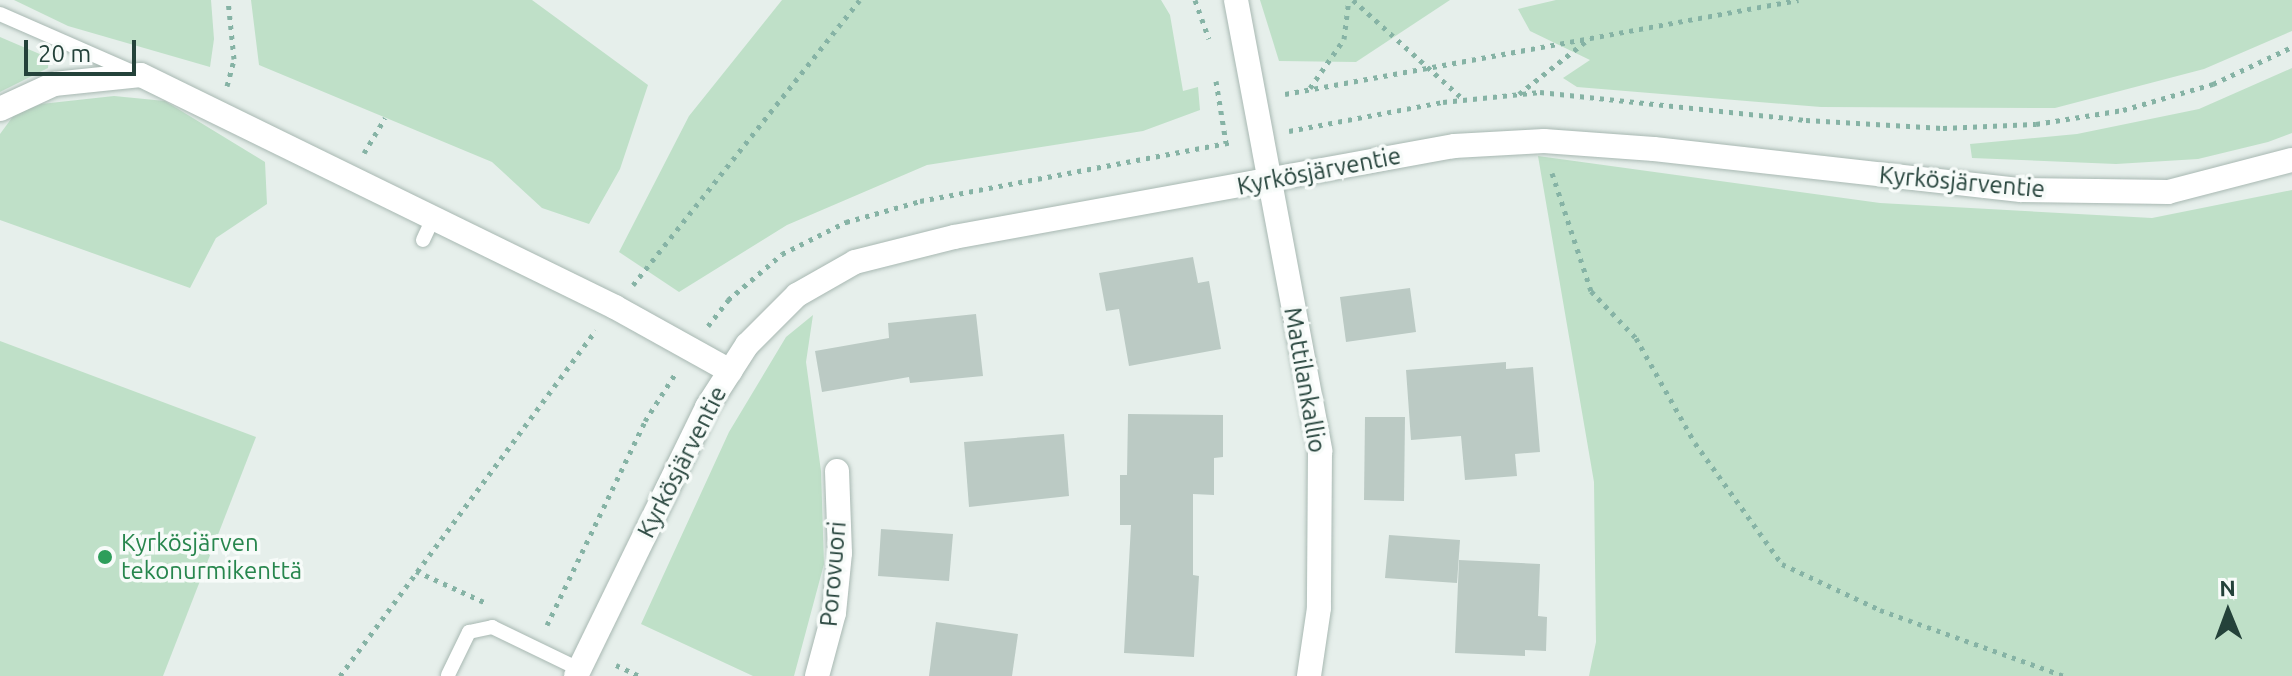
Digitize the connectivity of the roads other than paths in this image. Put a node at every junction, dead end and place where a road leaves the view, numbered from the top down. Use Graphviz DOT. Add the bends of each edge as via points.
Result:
graph roads {
  1 [pos="1236,0"];
  2 [pos="0,14"];
  3 [pos="141,75"];
  4 [pos="0,109"];
  5 [pos="2292,160"];
  6 [pos="1271,181"];
  7 [pos="730,371"];
  8 [pos="837,471"];
  9 [pos="578,673"];
  10 [pos="448,675"];
  11 [pos="817,676"];
  12 [pos="1309,676"];
  1 -- 6 [label="street, Mattilankallio"];
  2 -- 3 [label="lane"];
  3 -- 4 [label="street" via="54,84"];
  3 -- 7 [label="street" via="428,229 615,307"];
  5 -- 6 [label="street, Kyrkösjärventie" via="2168,192 2021,190 1544,141 1454,146"];
  6 -- 7 [label="street, Kyrkösjärventie" via="954,237 855,262 797,295 747,345"];
  6 -- 12 [label="street, Mattilankallio" via="1320,451 1319,608"];
  7 -- 9 [label="street, Kyrkösjärventie" via="707,407"];
  8 -- 11 [label="street, Porovuori" via="836,598"];
  9 -- 10 [label="lane" via="492,627 469,632"];
}
